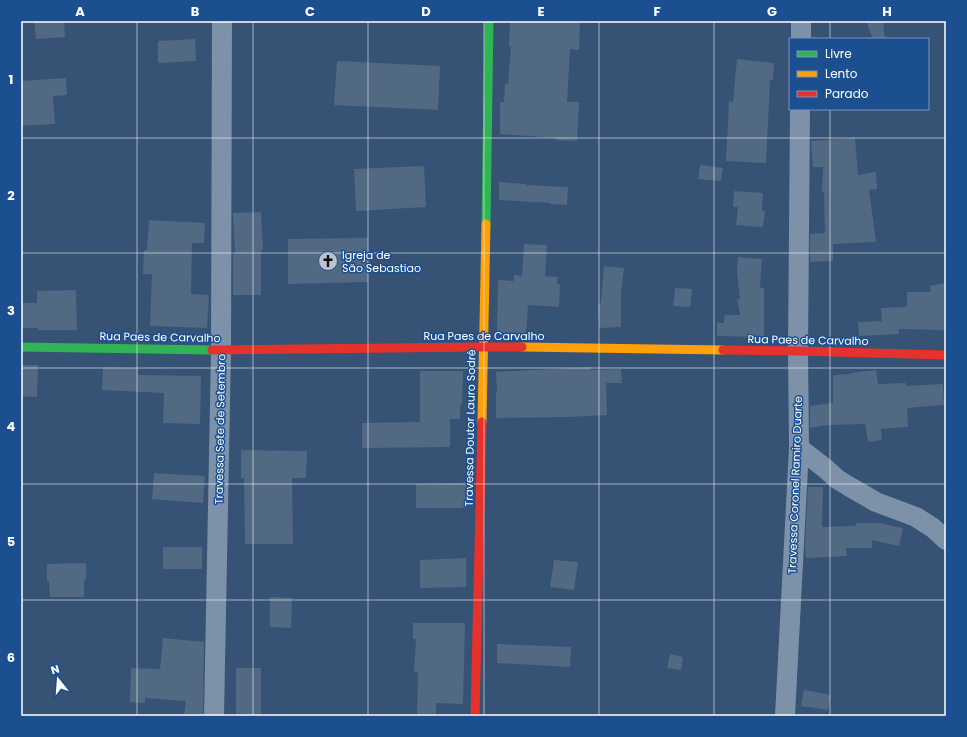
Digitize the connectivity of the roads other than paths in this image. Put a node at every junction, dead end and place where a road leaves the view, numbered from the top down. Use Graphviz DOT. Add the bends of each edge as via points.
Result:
graph roads {
  1 [pos="222,21"];
  2 [pos="490,21"];
  3 [pos="801,21"];
  4 [pos="801,38"];
  5 [pos="800,110"];
  6 [pos="21,347"];
  7 [pos="484,347"];
  8 [pos="221,350"];
  9 [pos="798,351"];
  10 [pos="946,355"];
  11 [pos="799,448"];
  12 [pos="946,540"];
  13 [pos="214,716"];
  14 [pos="475,716"];
  15 [pos="785,716"];
  1 -- 8 [label="street, Travessa Sete de Setembro"];
  2 -- 7 [label="street, Travessa Doutor Lauro Sodré"];
  3 -- 4 [label="street"];
  5 -- 9 [label="street, Travessa Coronel Ramiro Duarte"];
  6 -- 8 [label="street, Rua Paes de Carvalho"];
  7 -- 8 [label="street, Rua Paes de Carvalho"];
  7 -- 9 [label="street, Rua Paes de Carvalho"];
  7 -- 14 [label="street, Travessa Doutor Lauro Sodré"];
  8 -- 13 [label="street, Travessa Sete de Setembro"];
  9 -- 10 [label="street, Rua Paes de Carvalho"];
  9 -- 11 [label="street, Travessa Coronel Ramiro Duarte"];
  11 -- 12 [label="street" via="837,479 876,502 916,517"];
  11 -- 15 [label="street, Travessa Coronel Ramiro Duarte"];
}
